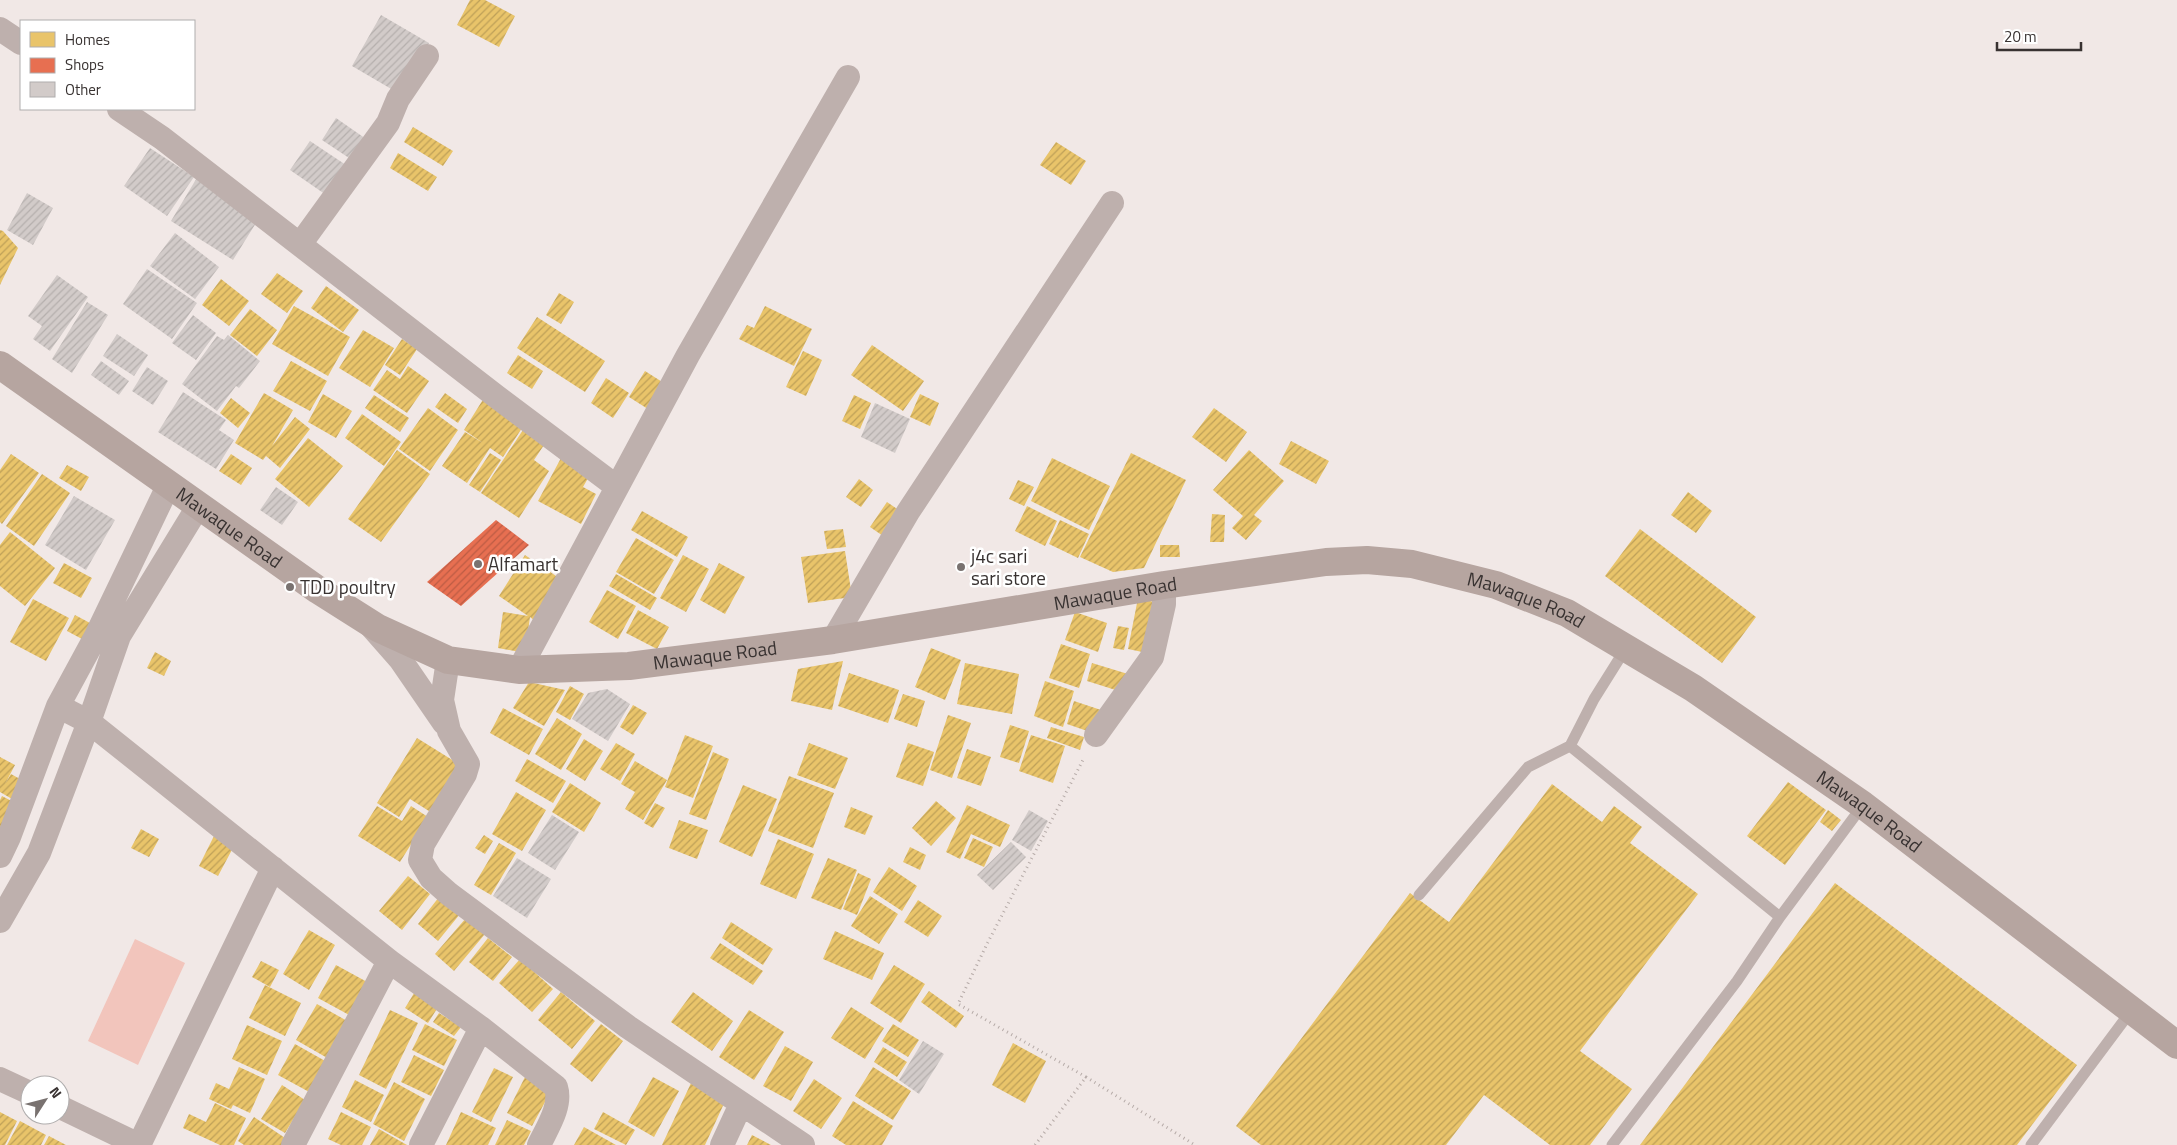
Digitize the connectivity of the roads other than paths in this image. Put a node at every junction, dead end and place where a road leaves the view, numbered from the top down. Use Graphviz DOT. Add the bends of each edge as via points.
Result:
graph roads {
  1 [pos="0,29"];
  2 [pos="20,42"];
  3 [pos="427,56"];
  4 [pos="848,77"];
  5 [pos="120,110"];
  6 [pos="1112,203"];
  7 [pos="301,243"];
  8 [pos="0,365"];
  9 [pos="169,484"];
  10 [pos="617,487"];
  11 [pos="198,505"];
  12 [pos="1164,585"];
  13 [pos="367,621"];
  14 [pos="833,640"];
  15 [pos="1626,648"];
  16 [pos="448,660"];
  17 [pos="519,670"];
  18 [pos="58,706"];
  19 [pos="89,722"];
  20 [pos="449,731"];
  21 [pos="1096,736"];
  22 [pos="1570,746"];
  23 [pos="1863,805"];
  24 [pos="5,846"];
  25 [pos="39,853"];
  26 [pos="273,868"];
  27 [pos="1419,895"];
  28 [pos="1780,917"];
  29 [pos="0,921"];
  30 [pos="389,961"];
  31 [pos="2131,1011"];
  32 [pos="481,1028"];
  33 [pos="2177,1045"];
  34 [pos="0,1079"];
  35 [pos="20,1088"];
  36 [pos="741,1104"];
  37 [pos="70,1112"];
  38 [pos="139,1145"];
  39 [pos="293,1145"];
  40 [pos="422,1145"];
  41 [pos="539,1145"];
  42 [pos="722,1145"];
  43 [pos="804,1145"];
  44 [pos="1612,1145"];
  45 [pos="2031,1145"];
  1 -- 2 [label="street"];
  3 -- 7 [label="street" via="398,99 388,123"];
  4 -- 10 [label="street" via="688,355"];
  5 -- 7 [label="street"];
  6 -- 14 [label="street" via="908,512"];
  7 -- 10 [label="street"];
  8 -- 9 [label="main road, Mawaque Road"];
  9 -- 11 [label="main road, Mawaque Road"];
  9 -- 18 [label="street" via="96,636"];
  10 -- 17 [label="street"];
  11 -- 13 [label="main road, Mawaque Road"];
  11 -- 19 [label="street" via="119,636"];
  12 -- 14 [label="main road, Mawaque Road"];
  12 -- 15 [label="main road, Mawaque Road" via="1326,562 1367,560 1412,564 1496,585 1567,613"];
  12 -- 21 [label="street" via="1164,604 1152,657"];
  13 -- 16 [label="main road, Mawaque Road"];
  13 -- 20 [label="street" via="400,658"];
  14 -- 17 [label="main road, Mawaque Road" via="629,666"];
  15 -- 22 [label="lane"];
  15 -- 23 [label="main road, Mawaque Road" via="1693,688"];
  16 -- 17 [label="main road, Mawaque Road"];
  16 -- 20 [label="street" via="442,700"];
  18 -- 19 [label="street"];
  18 -- 24 [label="street"];
  19 -- 25 [label="street"];
  19 -- 26 [label="street"];
  20 -- 36 [label="street" via="468,764 423,844 420,860 431,878 628,1027"];
  22 -- 27 [label="lane" via="1528,767"];
  22 -- 28 [label="lane"];
  23 -- 28 [label="lane"];
  23 -- 31 [label="main road, Mawaque Road"];
  24 -- 25 [label="street"];
  25 -- 29 [label="street"];
  26 -- 30 [label="street"];
  26 -- 38 [label="street"];
  28 -- 44 [label="lane" via="1737,981"];
  30 -- 32 [label="street"];
  30 -- 39 [label="street"];
  31 -- 33 [label="main road, Mawaque Road"];
  31 -- 45 [label="lane"];
  32 -- 40 [label="street"];
  32 -- 41 [label="street" via="556,1086 558,1104"];
  34 -- 35 [label="street"];
  36 -- 42 [label="street"];
  36 -- 43 [label="street"];
  37 -- 38 [label="street"];
}
